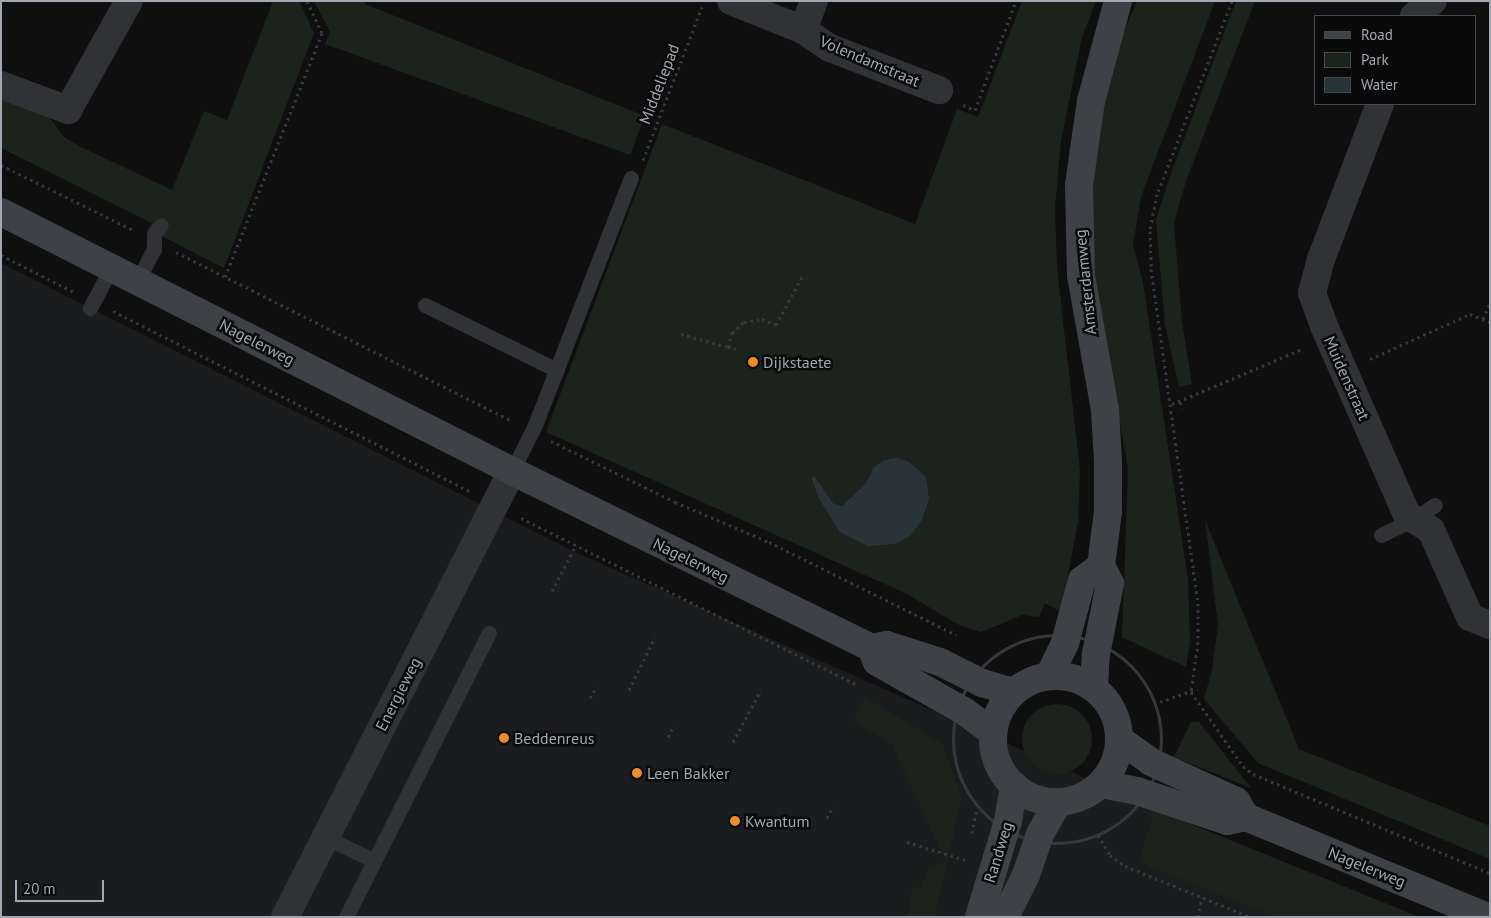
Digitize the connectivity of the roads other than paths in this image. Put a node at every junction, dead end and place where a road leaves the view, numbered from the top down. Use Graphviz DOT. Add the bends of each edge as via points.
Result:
graph roads {
  1 [pos="129,1"];
  2 [pos="731,1"];
  3 [pos="814,1"];
  4 [pos="1118,1"];
  5 [pos="802,30"];
  6 [pos="1,85"];
  7 [pos="947,96"];
  8 [pos="1380,105"];
  9 [pos="631,178"];
  10 [pos="1,212"];
  11 [pos="162,225"];
  12 [pos="111,268"];
  13 [pos="138,281"];
  14 [pos="425,304"];
  15 [pos="92,305"];
  16 [pos="557,370"];
  17 [pos="512,471"];
  18 [pos="1425,512"];
  19 [pos="1381,535"];
  20 [pos="1101,566"];
  21 [pos="1490,624"];
  22 [pos="489,633"];
  23 [pos="871,648"];
  24 [pos="1049,676"];
  25 [pos="1094,688"];
  26 [pos="1014,692"];
  27 [pos="994,733"];
  28 [pos="1120,740"];
  29 [pos="1101,784"];
  30 [pos="1014,786"];
  31 [pos="1058,803"];
  32 [pos="1246,817"];
  33 [pos="325,837"];
  34 [pos="373,860"];
  35 [pos="285,917"];
  36 [pos="346,917"];
  37 [pos="979,917"];
  38 [pos="1005,917"];
  39 [pos="1487,917"];
  1 -- 6 [label="street" via="68,110"];
  2 -- 5 [label="street, Volendamstraat"];
  3 -- 5 [label="street, Volendamstraat"];
  4 -- 20 [label="main road, Amsterdamweg" via="1091,102 1079,185 1081,274 1107,437 1108,512"];
  5 -- 7 [label="street, Volendamstraat" via="830,48"];
  8 -- 18 [label="street, Muidenstraat" via="1321,260 1312,293 1407,515"];
  9 -- 16 [label="lane"];
  10 -- 12 [label="main road, Nagelerweg"];
  11 -- 13 [label="lane" via="154,234 154,249"];
  12 -- 13 [label="main road, Nagelerweg"];
  12 -- 15 [label="lane"];
  13 -- 17 [label="main road, Nagelerweg"];
  14 -- 16 [label="lane"];
  16 -- 17 [label="lane"];
  17 -- 23 [label="main road, Nagelerweg"];
  17 -- 33 [label="street, Energieweg"];
  18 -- 19 [label="lane"];
  18 -- 21 [label="street, Muidenstraat" via="1470,617"];
  20 -- 24 [label="main road" via="1082,580 1065,643"];
  20 -- 25 [label="main road, Amsterdamweg" via="1110,583 1096,654"];
  22 -- 34 [label="lane"];
  23 -- 26 [label="main road, Nagelerweg" via="887,645 940,662 982,683"];
  23 -- 27 [label="main road, Nagelerweg" via="877,662 964,711"];
  24 -- 25 [label="main road" via="1072,678"];
  24 -- 26 [label="main road"];
  25 -- 28 [label="main road" via="1113,711"];
  26 -- 27 [label="main road" via="1000,710"];
  27 -- 30 [label="main road" via="997,762"];
  28 -- 29 [label="main road" via="1115,764"];
  28 -- 32 [label="main road, Nagelerweg" via="1151,762 1236,801"];
  29 -- 31 [label="main road" via="1081,798"];
  29 -- 32 [label="main road, Nagelerweg" via="1136,791 1227,821"];
  30 -- 31 [label="main road" via="1034,799"];
  30 -- 37 [label="main road, Randweg" via="1008,821"];
  31 -- 38 [label="main road, Randweg" via="1040,834 1026,875"];
  32 -- 39 [label="main road, Nagelerweg"];
  33 -- 34 [label="lane"];
  33 -- 35 [label="street, Energieweg"];
  34 -- 36 [label="lane"];
}
